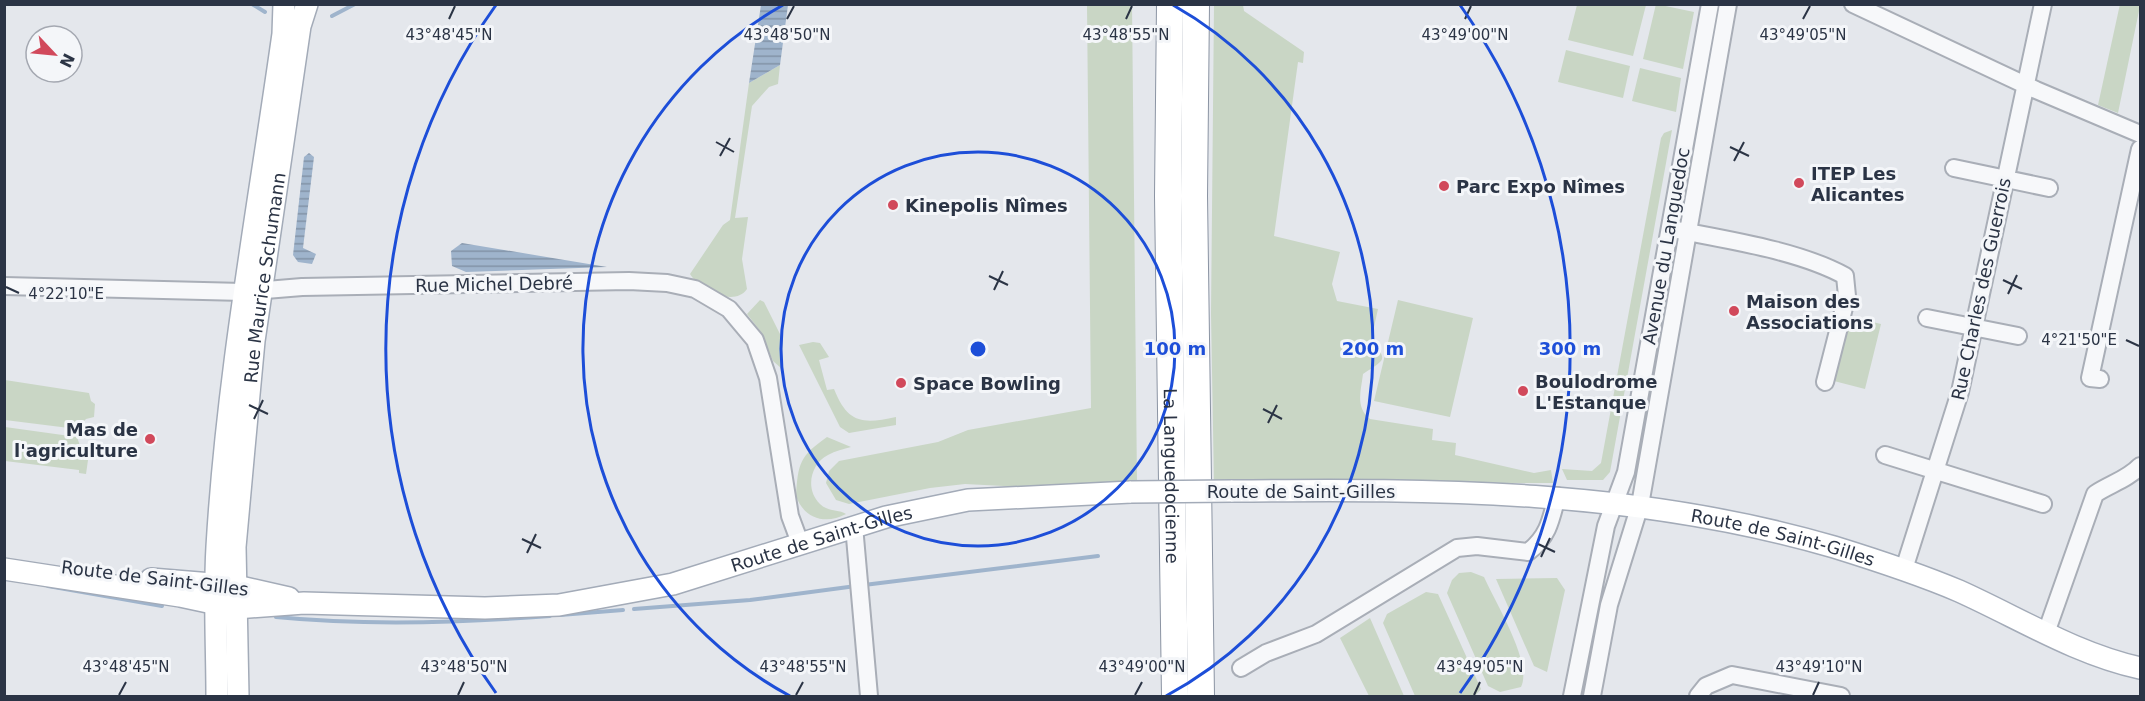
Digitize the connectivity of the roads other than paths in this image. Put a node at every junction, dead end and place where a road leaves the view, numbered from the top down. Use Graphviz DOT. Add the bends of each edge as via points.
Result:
graph roads {
  1 [pos="284,4"];
  2 [pos="307,4"];
  3 [pos="1170,4"];
  4 [pos="1196,4"];
  5 [pos="1710,4"];
  6 [pos="1728,4"];
  7 [pos="1853,4"];
  8 [pos="2043,4"];
  9 [pos="2026,85"];
  10 [pos="2140,134"];
  11 [pos="2140,149"];
  12 [pos="1954,168"];
  13 [pos="2006,178"];
  14 [pos="2049,188"];
  15 [pos="1670,228"];
  16 [pos="1686,232"];
  17 [pos="4,286"];
  18 [pos="252,291"];
  19 [pos="1927,318"];
  20 [pos="1974,327"];
  21 [pos="2018,336"];
  22 [pos="2100,379"];
  23 [pos="1825,382"];
  24 [pos="1885,455"];
  25 [pos="2140,466"];
  26 [pos="1937,472"];
  27 [pos="1557,496"];
  28 [pos="1617,502"];
  29 [pos="2043,504"];
  30 [pos="1640,505"];
  31 [pos="854,526"];
  32 [pos="800,543"];
  33 [pos="4,559"];
  34 [pos="4,569"];
  35 [pos="1904,569"];
  36 [pos="226,585"];
  37 [pos="304,603"];
  38 [pos="226,607"];
  39 [pos="2046,633"];
  40 [pos="1241,668"];
  41 [pos="2140,668"];
  42 [pos="217,696"];
  43 [pos="238,696"];
  44 [pos="868,696"];
  45 [pos="1175,696"];
  46 [pos="1202,696"];
  47 [pos="1572,696"];
  48 [pos="1592,696"];
  49 [pos="1698,696"];
  50 [pos="1841,696"];
  1 -- 18 [label="main road, Rue Maurice Schumann"];
  2 -- 18 [label="main road, Rue Maurice Schumann"];
  3 -- 45 [label="highway, La Languedocienne" via="1168,196"];
  4 -- 46 [label="highway, La Languedocienne" via="1194,195"];
  5 -- 15 [label="street, Avenue du Languedoc"];
  6 -- 16 [label="street, Avenue du Languedoc"];
  7 -- 9 [label="street"];
  8 -- 9 [label="street, Rue Charles des Guerrois"];
  9 -- 10 [label="street"];
  9 -- 13 [label="street, Rue Charles des Guerrois"];
  11 -- 22 [label="street" via="2090,378"];
  12 -- 13 [label="street"];
  13 -- 14 [label="street"];
  13 -- 20 [label="street, Rue Charles des Guerrois"];
  15 -- 16 [label="street"];
  15 -- 28 [label="street, Avenue du Languedoc" via="1626,472"];
  16 -- 23 [label="street" via="1800,259 1845,276 1846,296"];
  16 -- 30 [label="street, Avenue du Languedoc"];
  17 -- 18 [label="street, Rue Michel Debré"];
  18 -- 32 [label="street, Rue Michel Debré" via="629,281 695,289 729,309 755,340 768,378 790,516"];
  18 -- 36 [label="main road, Rue Maurice Schumann" via="231,389"];
  19 -- 20 [label="street"];
  20 -- 21 [label="street"];
  20 -- 26 [label="street, Rue Charles des Guerrois"];
  24 -- 26 [label="street"];
  25 -- 39 [label="street" via="2132,475 2095,494"];
  26 -- 29 [label="street"];
  26 -- 35 [label="street, Rue Charles des Guerrois"];
  27 -- 28 [label="main road, Route de Saint-Gilles"];
  27 -- 31 [label="main road, Route de Saint-Gilles, bridge" via="1399,490 1131,492 968,500"];
  27 -- 40 [label="street" via="1549,529 1528,552 1477,546 1457,548 1316,633 1266,653"];
  28 -- 30 [label="main road, Route de Saint-Gilles"];
  28 -- 47 [label="street, Avenue du Languedoc" via="1606,526"];
  30 -- 35 [label="main road, Route de Saint-Gilles" via="1833,547"];
  30 -- 48 [label="street, Avenue du Languedoc" via="1609,606"];
  31 -- 32 [label="main road, Route de Saint-Gilles"];
  31 -- 44 [label="street"];
  32 -- 37 [label="main road, Route de Saint-Gilles" via="673,584 559,605 485,608"];
  33 -- 36 [label="main road, Route de Saint-Gilles" via="130,577"];
  34 -- 38 [label="main road, Route de Saint-Gilles" via="180,596"];
  35 -- 39 [label="main road, Route de Saint-Gilles"];
  36 -- 37 [label="main road, Route de Saint-Gilles"];
  36 -- 38 [label="main road, Rue Maurice Schumann"];
  37 -- 38 [label="main road, Route de Saint-Gilles"];
  38 -- 42 [label="main road, Rue Maurice Schumann"];
  38 -- 43 [label="main road, Rue Maurice Schumann"];
  39 -- 41 [label="main road, Route de Saint-Gilles"];
  49 -- 50 [label="street" via="1706,687 1732,675"];
}
